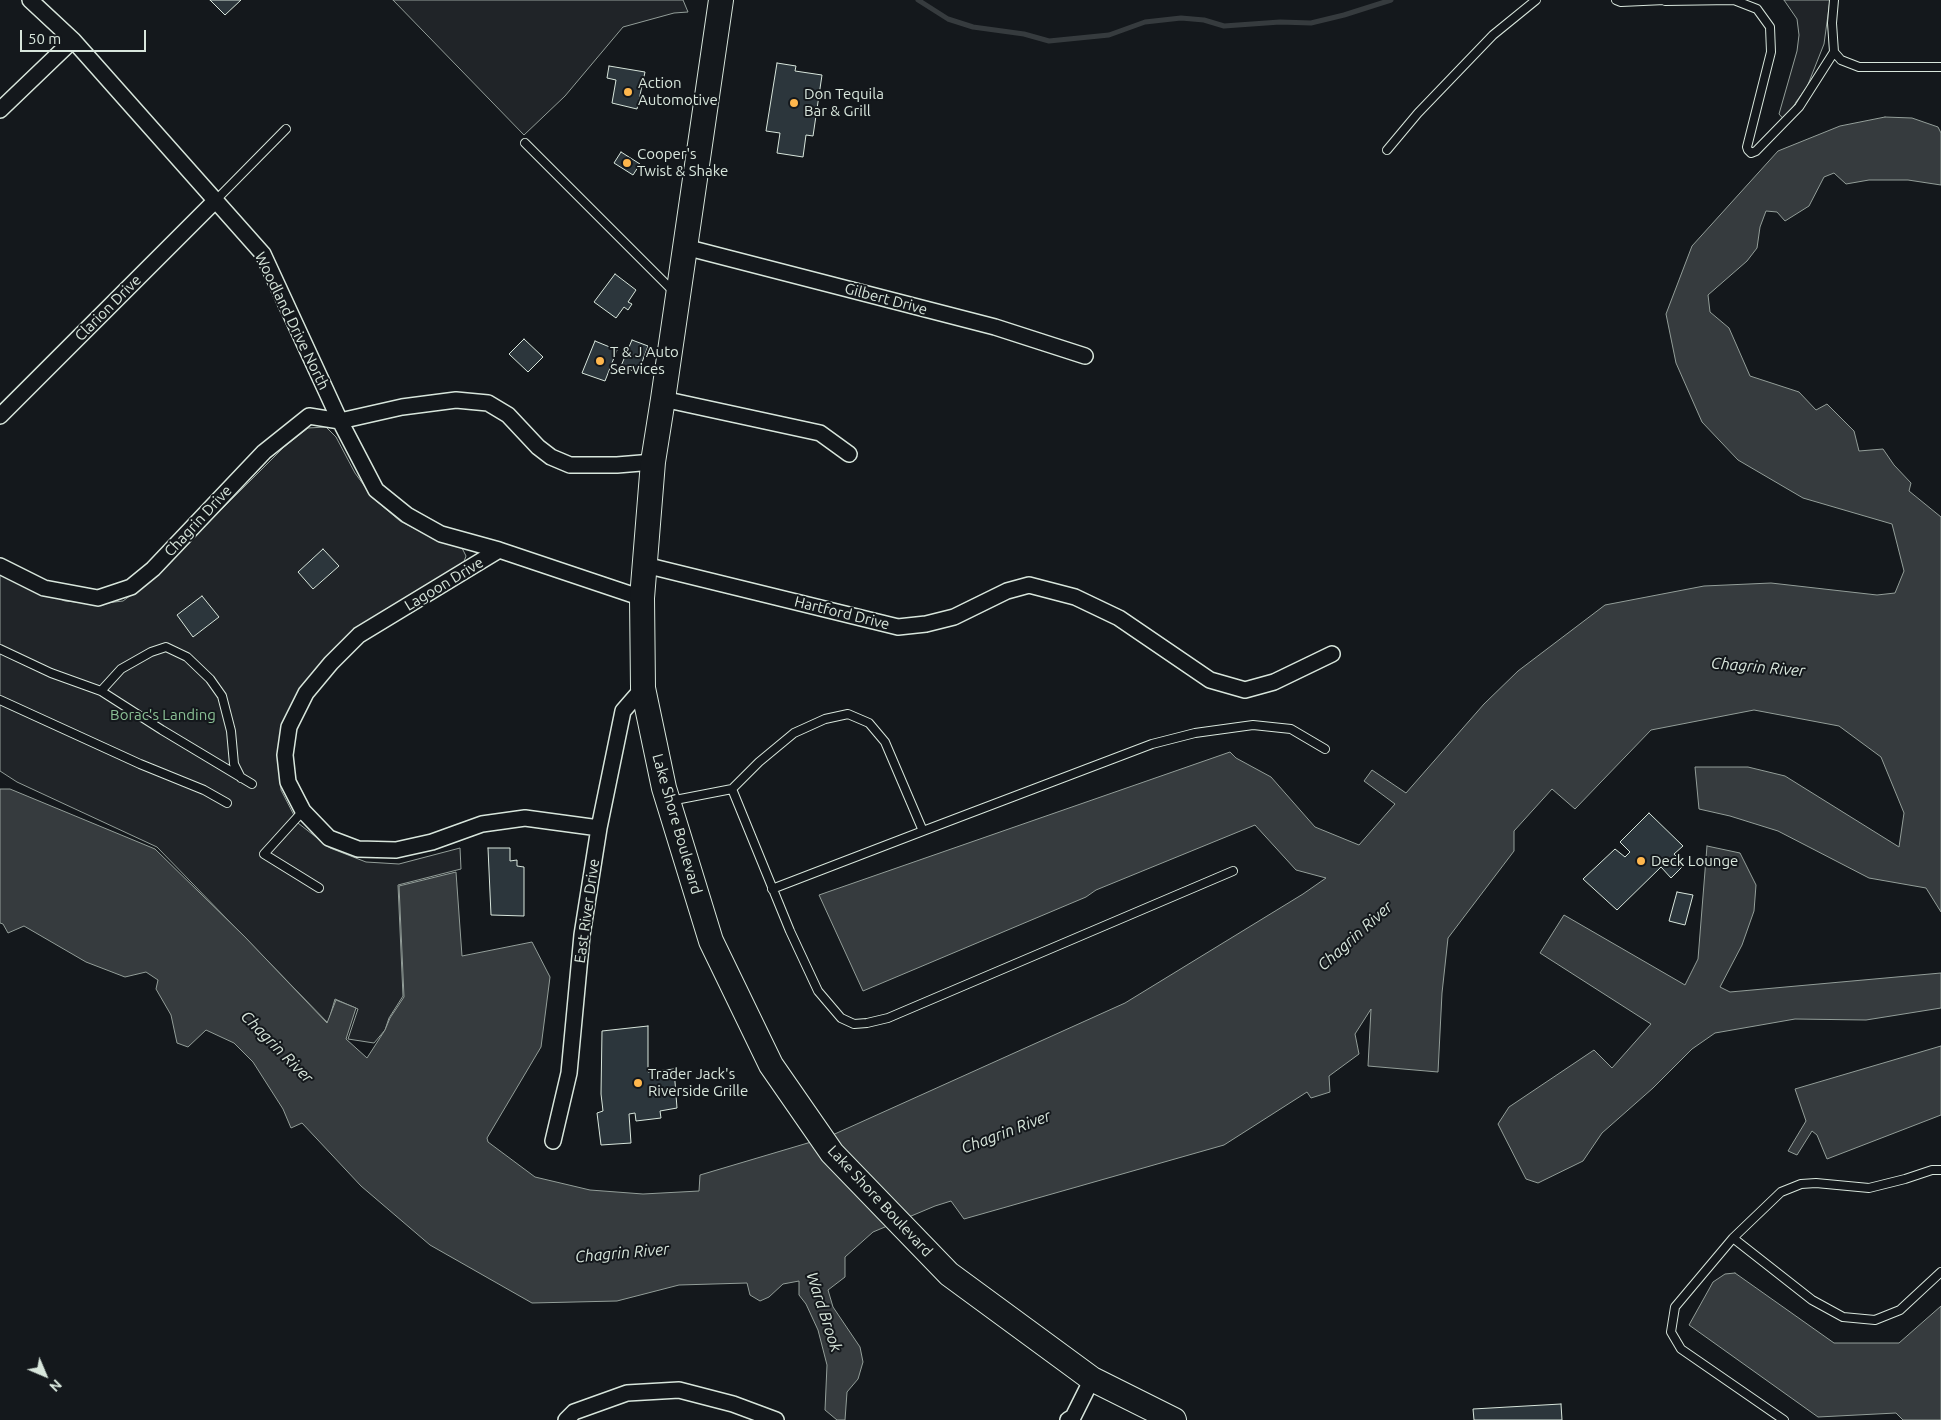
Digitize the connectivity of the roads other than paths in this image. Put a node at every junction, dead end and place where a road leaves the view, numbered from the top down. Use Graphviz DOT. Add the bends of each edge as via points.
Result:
graph roads {
  1 [pos="30,0"];
  2 [pos="1536,0"];
  3 [pos="1616,0"];
  4 [pos="1665,0"];
  5 [pos="1834,0"];
  6 [pos="718,2"];
  7 [pos="73,40"];
  8 [pos="1834,52"];
  9 [pos="1941,67"];
  10 [pos="0,110"];
  11 [pos="286,129"];
  12 [pos="525,143"];
  13 [pos="1387,150"];
  14 [pos="216,200"];
  15 [pos="686,247"];
  16 [pos="678,296"];
  17 [pos="1085,356"];
  18 [pos="663,399"];
  19 [pos="0,416"];
  20 [pos="340,421"];
  21 [pos="849,454"];
  22 [pos="652,462"];
  23 [pos="499,550"];
  24 [pos="644,565"];
  25 [pos="0,566"];
  26 [pos="642,598"];
  27 [pos="0,649"];
  28 [pos="1332,654"];
  29 [pos="643,688"];
  30 [pos="100,690"];
  31 [pos="0,700"];
  32 [pos="1325,749"];
  33 [pos="241,778"];
  34 [pos="252,784"];
  35 [pos="732,789"];
  36 [pos="668,801"];
  37 [pos="227,803"];
  38 [pos="303,811"];
  39 [pos="599,828"];
  40 [pos="923,831"];
  41 [pos="1232,871"];
  42 [pos="319,888"];
  43 [pos="772,889"];
  44 [pos="553,1141"];
  45 [pos="1941,1170"];
  46 [pos="1733,1238"];
  47 [pos="1941,1272"];
  48 [pos="1092,1378"];
  49 [pos="566,1420"];
  50 [pos="776,1420"];
  51 [pos="1068,1420"];
  52 [pos="1174,1420"];
  53 [pos="1784,1420"];
  1 -- 7 [label="street, Woodland Drive North"];
  2 -- 13 [label="lane" via="1493,34"];
  3 -- 4 [label="lane"];
  4 -- 8 [label="lane" via="1734,0 1757,9 1770,27 1771,52 1747,147 1752,153 1799,107"];
  5 -- 8 [label="lane"];
  6 -- 15 [label="main road, Lake Shore Boulevard"];
  7 -- 10 [label="street"];
  7 -- 14 [label="street, Woodland Drive North"];
  8 -- 9 [label="lane" via="1841,60 1859,67"];
  11 -- 14 [label="lane"];
  12 -- 16 [label="lane"];
  14 -- 19 [label="street, Clarion Drive"];
  14 -- 20 [label="street, Woodland Drive North" via="263,254"];
  15 -- 16 [label="main road, Lake Shore Boulevard"];
  15 -- 17 [label="street, Gilbert Drive" via="994,327"];
  16 -- 18 [label="main road, Lake Shore Boulevard"];
  18 -- 21 [label="street" via="820,433"];
  18 -- 22 [label="main road, Lake Shore Boulevard"];
  20 -- 22 [label="street" via="402,407 456,400 488,403 508,415 551,458 570,465"];
  20 -- 23 [label="street, Woodland Drive North" via="376,490 407,515 441,534"];
  20 -- 25 [label="street, Chagrin Drive" via="309,416 264,452 153,569 131,587 98,598 44,588"];
  22 -- 24 [label="main road, Lake Shore Boulevard"];
  23 -- 26 [label="street, Lagoon Drive"];
  23 -- 38 [label="street, Lagoon Drive" via="360,635 330,663 306,693 289,727 286,755 288,782"];
  24 -- 26 [label="main road, Lake Shore Boulevard"];
  24 -- 28 [label="street, Hartford Drive" via="898,627 954,617 1007,591 1029,585 1075,597 1119,618 1210,680 1245,690 1274,682"];
  26 -- 29 [label="main road, Lake Shore Boulevard"];
  27 -- 30 [label="lane"];
  29 -- 36 [label="main road, Lake Shore Boulevard"];
  29 -- 39 [label="street, East River Drive" via="623,712"];
  30 -- 33 [label="lane"];
  30 -- 33 [label="lane" via="121,669 151,652 166,647 186,657 210,679 222,696 231,731 234,764"];
  31 -- 37 [label="lane"];
  32 -- 40 [label="lane" via="1291,729 1253,726 1195,733 1152,744"];
  33 -- 34 [label="lane"];
  35 -- 36 [label="lane"];
  35 -- 40 [label="lane" via="794,733 825,719 848,714 869,723 885,742"];
  35 -- 43 [label="lane"];
  36 -- 48 [label="main road, Lake Shore Boulevard" via="711,941 771,1065 832,1153 949,1274"];
  38 -- 39 [label="street" via="328,838 358,850 396,850 432,842 482,824 525,818"];
  38 -- 42 [label="lane" via="264,854"];
  39 -- 44 [label="street, East River Drive" via="582,935 569,1073"];
  40 -- 43 [label="lane"];
  41 -- 43 [label="lane" via="888,1018 867,1024 854,1024 841,1018 818,991"];
  45 -- 46 [label="lane" via="1869,1188 1801,1184 1781,1192"];
  46 -- 47 [label="lane" via="1812,1300 1843,1317 1875,1320 1900,1310"];
  46 -- 53 [label="lane" via="1674,1306 1671,1332 1681,1349"];
  48 -- 51 [label="street" via="1073,1417"];
  48 -- 52 [label="main road, Lake Shore Boulevard"];
  49 -- 50 [label="street" via="574,1412 627,1393 679,1390 733,1404"];
}
